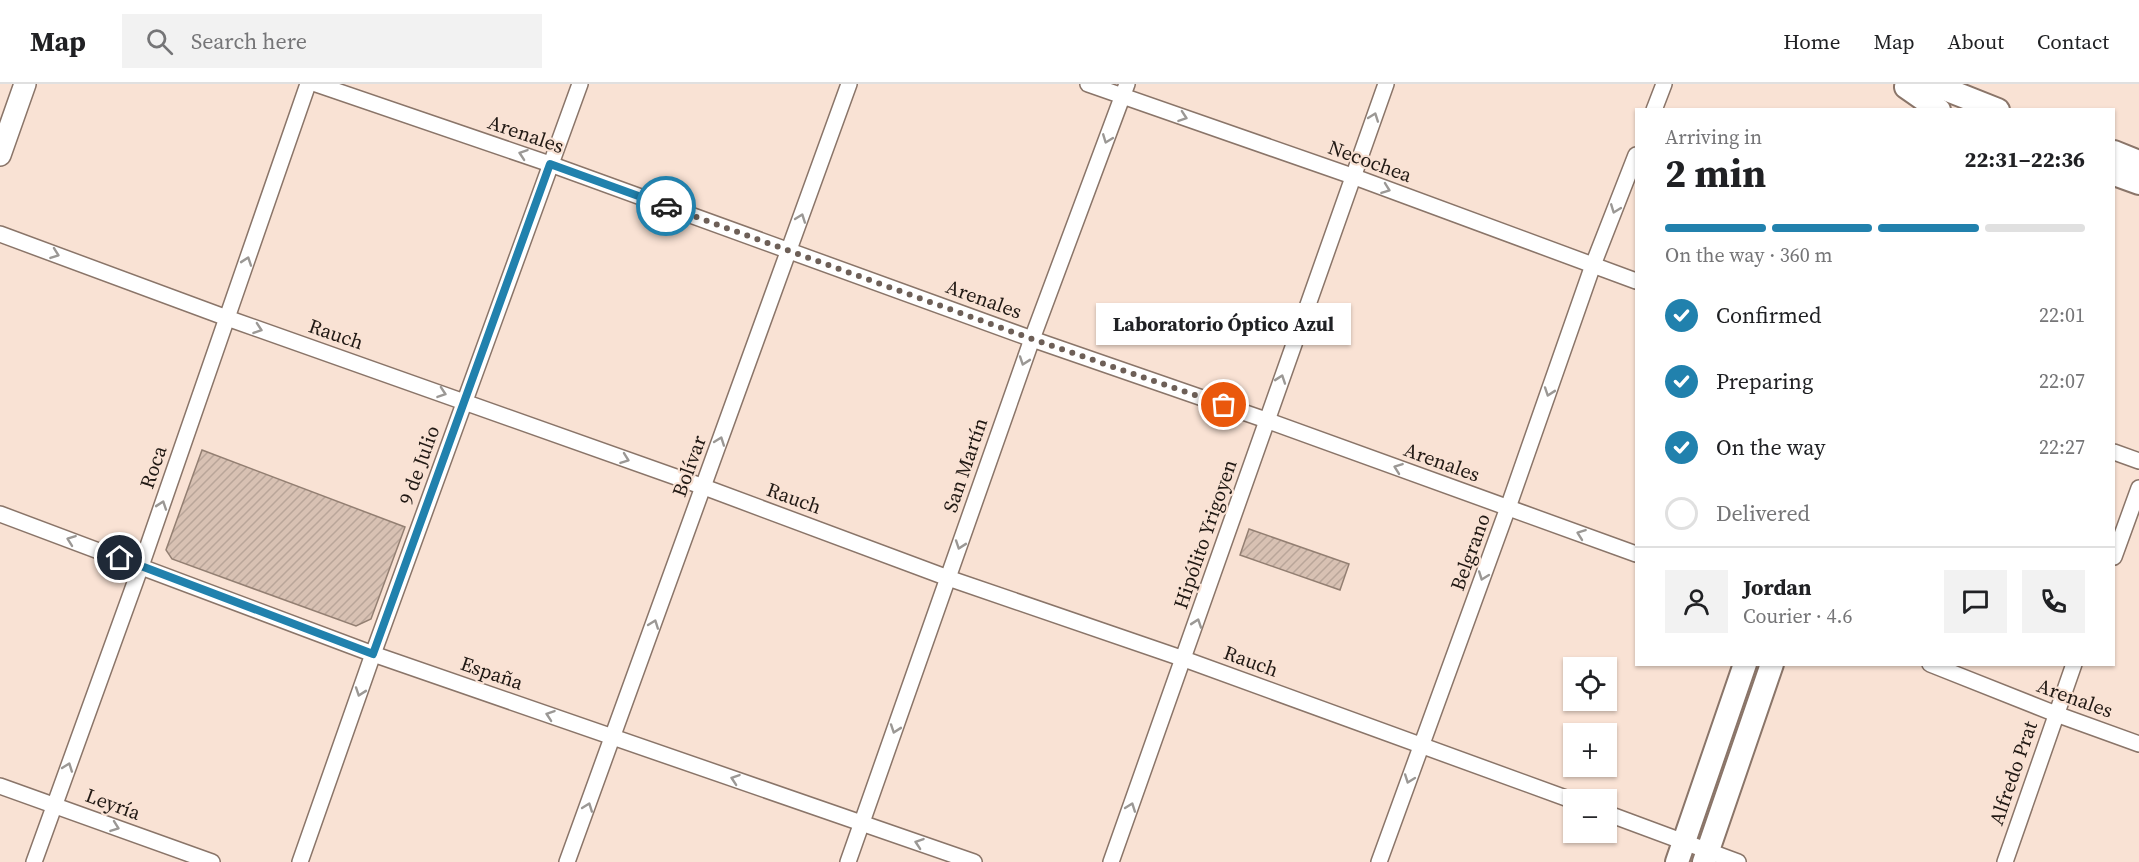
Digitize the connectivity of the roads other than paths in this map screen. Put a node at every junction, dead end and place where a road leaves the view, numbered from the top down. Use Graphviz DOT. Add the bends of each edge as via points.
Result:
graph roads {
  1 [pos="25,84"];
  2 [pos="308,84"];
  3 [pos="316,84"];
  4 [pos="580,84"];
  5 [pos="849,84"];
  6 [pos="1088,84"];
  7 [pos="1386,84"];
  8 [pos="1664,84"];
  9 [pos="1905,86"];
  10 [pos="1125,90"];
  11 [pos="1950,99"];
  12 [pos="1655,108"];
  13 [pos="1989,108"];
  14 [pos="2115,152"];
  15 [pos="0,155"];
  16 [pos="1635,158"];
  17 [pos="2139,162"];
  18 [pos="550,164"];
  19 [pos="2115,174"];
  20 [pos="1352,176"];
  21 [pos="2139,183"];
  22 [pos="0,234"];
  23 [pos="789,250"];
  24 [pos="1593,265"];
  25 [pos="1635,280"];
  26 [pos="227,318"];
  27 [pos="1032,339"];
  28 [pos="465,401"];
  29 [pos="1266,420"];
  30 [pos="2115,452"];
  31 [pos="2139,461"];
  32 [pos="704,487"];
  33 [pos="2139,488"];
  34 [pos="1508,508"];
  35 [pos="0,514"];
  36 [pos="1635,554"];
  37 [pos="2115,554"];
  38 [pos="141,566"];
  39 [pos="948,578"];
  40 [pos="373,654"];
  41 [pos="1184,659"];
  42 [pos="1744,666"];
  43 [pos="1771,666"];
  44 [pos="1935,666"];
  45 [pos="2073,666"];
  46 [pos="2056,714"];
  47 [pos="614,736"];
  48 [pos="2139,744"];
  49 [pos="1422,745"];
  50 [pos="0,786"];
  51 [pos="1563,797"];
  52 [pos="55,805"];
  53 [pos="1617,819"];
  54 [pos="862,824"];
  55 [pos="1680,851"];
  56 [pos="1706,856"];
  57 [pos="34,862"];
  58 [pos="212,862"];
  59 [pos="300,862"];
  60 [pos="567,862"];
  61 [pos="848,862"];
  62 [pos="974,862"];
  63 [pos="1111,862"];
  64 [pos="1379,862"];
  65 [pos="1738,862"];
  66 [pos="2005,862"];
  1 -- 15 [label="main road"];
  26 -- 2 [label="street, Roca, one-way"];
  18 -- 3 [label="street, Arenales, one-way"];
  4 -- 18 [label="street, 9 de Julio"];
  23 -- 5 [label="street, Bolívar, one-way"];
  6 -- 10 [label="street, Necochea"];
  20 -- 7 [label="street, Hipólito Yrigoyen, one-way"];
  8 -- 12 [label="street"];
  9 -- 11 [label="main road"];
  10 -- 20 [label="street, Necochea, one-way"];
  10 -- 27 [label="street, San Martín, one-way"];
  11 -- 13 [label="main road"];
  14 -- 17 [label="main road"];
  16 -- 24 [label="street, Belgrano, one-way"];
  18 -- 23 [label="street, Arenales"];
  18 -- 28 [label="street, 9 de Julio"];
  19 -- 21 [label="main road"];
  20 -- 24 [label="street, Necochea, one-way"];
  29 -- 20 [label="street, Hipólito Yrigoyen, one-way"];
  22 -- 26 [label="street, Rauch, one-way"];
  23 -- 27 [label="street, Arenales"];
  32 -- 23 [label="street, Bolívar, one-way"];
  24 -- 25 [label="street, Necochea"];
  24 -- 34 [label="street, Belgrano, one-way"];
  26 -- 28 [label="street, Rauch, one-way"];
  38 -- 26 [label="street, Roca, one-way"];
  27 -- 29 [label="street, Arenales"];
  27 -- 39 [label="street, San Martín, one-way"];
  28 -- 32 [label="street, Rauch, one-way"];
  28 -- 40 [label="street, 9 de Julio"];
  34 -- 29 [label="street, Arenales, one-way"];
  41 -- 29 [label="street, Hipólito Yrigoyen, one-way"];
  30 -- 31 [label="street"];
  32 -- 39 [label="street, Rauch"];
  47 -- 32 [label="street, Bolívar, one-way"];
  33 -- 37 [label="street"];
  36 -- 34 [label="street, Arenales, one-way"];
  34 -- 49 [label="street, Belgrano, one-way"];
  38 -- 35 [label="street, España, one-way"];
  38 -- 40 [label="street, España"];
  52 -- 38 [label="street, Roca, one-way"];
  39 -- 41 [label="street, Rauch"];
  39 -- 54 [label="street, San Martín, one-way"];
  47 -- 40 [label="street, España, one-way"];
  40 -- 59 [label="street, 9 de Julio, one-way"];
  41 -- 49 [label="street, Rauch"];
  63 -- 41 [label="street, Hipólito Yrigoyen, one-way"];
  42 -- 55 [label="main road"];
  43 -- 56 [label="main road"];
  44 -- 46 [label="street, Arenales"];
  45 -- 46 [label="street, Alfredo Prat"];
  46 -- 48 [label="street, Arenales"];
  46 -- 66 [label="street, Alfredo Prat"];
  54 -- 47 [label="street, España, one-way"];
  60 -- 47 [label="street, Bolívar, one-way"];
  49 -- 51 [label="street, Rauch"];
  49 -- 64 [label="street, Belgrano, one-way"];
  50 -- 52 [label="street, Leyría"];
  52 -- 57 [label="street, Roca"];
  52 -- 58 [label="street, Leyría, one-way"];
  53 -- 55 [label="street"];
  54 -- 61 [label="street, San Martín"];
  62 -- 54 [label="street, España, one-way"];
  55 -- 56 [label="street"];
  56 -- 65 [label="street"];
}
